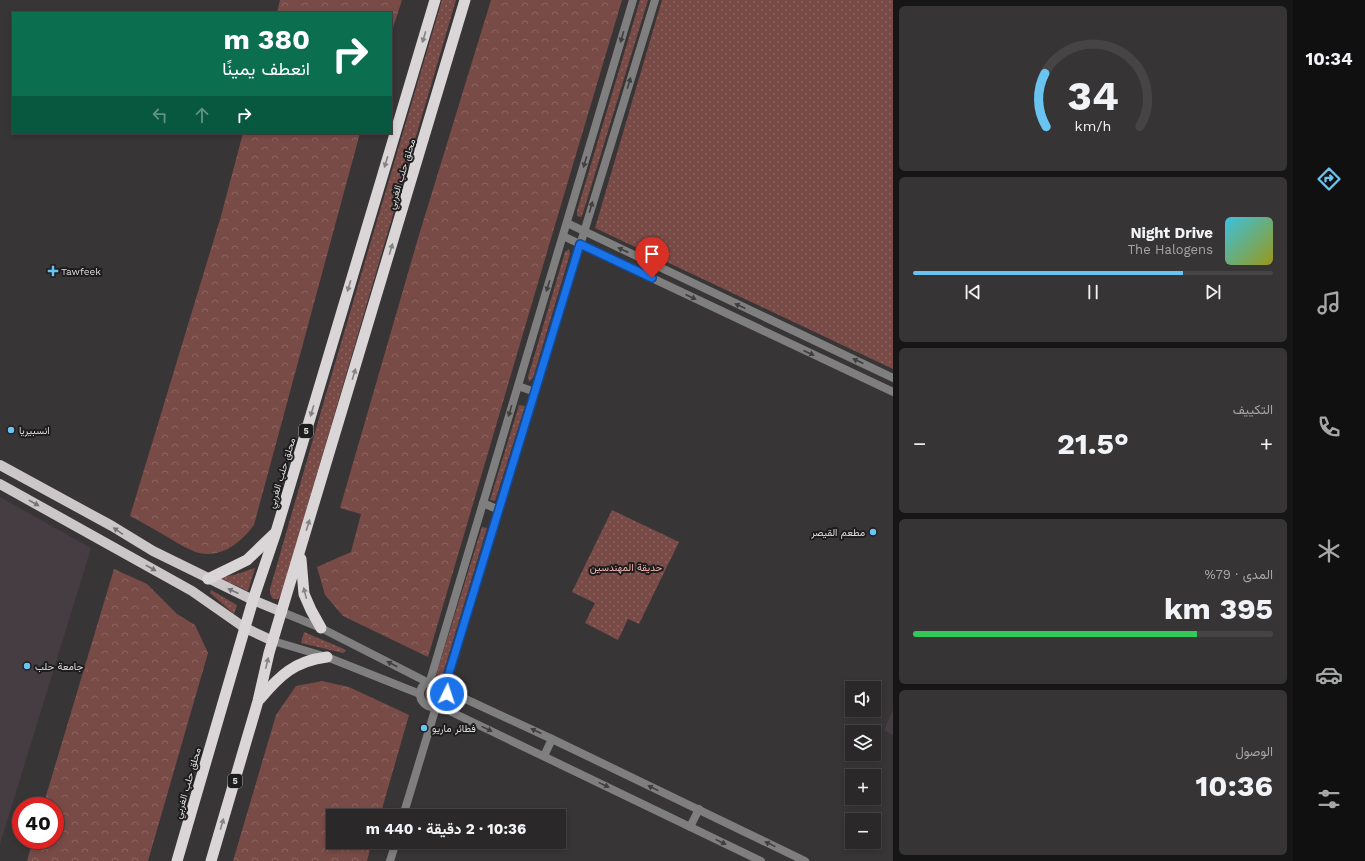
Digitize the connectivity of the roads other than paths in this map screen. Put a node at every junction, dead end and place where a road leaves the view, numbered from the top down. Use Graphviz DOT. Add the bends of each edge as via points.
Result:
graph roads {
  1 [pos="435,0"];
  2 [pos="465,0"];
  3 [pos="633,0"];
  4 [pos="655,0"];
  5 [pos="567,223"];
  6 [pos="584,231"];
  7 [pos="563,236"];
  8 [pos="580,244"];
  9 [pos="872,368"];
  10 [pos="893,378"];
  11 [pos="867,380"];
  12 [pos="518,386"];
  13 [pos="535,392"];
  14 [pos="893,392"];
  15 [pos="0,465"];
  16 [pos="0,484"];
  17 [pos="483,503"];
  18 [pos="499,510"];
  19 [pos="276,532"];
  20 [pos="301,551"];
  21 [pos="208,579"];
  22 [pos="253,600"];
  23 [pos="282,612"];
  24 [pos="245,628"];
  25 [pos="321,628"];
  26 [pos="273,641"];
  27 [pos="327,657"];
  28 [pos="428,681"];
  29 [pos="446,688"];
  30 [pos="420,694"];
  31 [pos="258,701"];
  32 [pos="438,706"];
  33 [pos="552,739"];
  34 [pos="544,756"];
  35 [pos="406,809"];
  36 [pos="699,810"];
  37 [pos="690,827"];
  38 [pos="394,849"];
  39 [pos="177,861"];
  40 [pos="211,861"];
  41 [pos="390,861"];
  42 [pos="761,861"];
  43 [pos="805,861"];
  1 -- 19 [label="highway, محلق حلب الغربي / 5, one-way"];
  20 -- 2 [label="highway, محلق حلب الغربي / 5, one-way"];
  3 -- 5 [label="street, one-way"];
  6 -- 4 [label="street, one-way"];
  5 -- 6 [label="street"];
  5 -- 7 [label="street"];
  6 -- 8 [label="street"];
  9 -- 6 [label="street, one-way"];
  7 -- 8 [label="street"];
  7 -- 12 [label="street, one-way"];
  8 -- 11 [label="street, one-way"];
  8 -- 13 [label="street"];
  9 -- 10 [label="street"];
  9 -- 11 [label="street"];
  11 -- 14 [label="street"];
  12 -- 13 [label="street"];
  12 -- 17 [label="street, one-way"];
  13 -- 18 [label="street"];
  21 -- 15 [label="main road, one-way"];
  16 -- 24 [label="main road, one-way" via="192,591"];
  17 -- 18 [label="street"];
  17 -- 28 [label="street"];
  18 -- 29 [label="street"];
  19 -- 21 [label="highway" via="247,560"];
  19 -- 22 [label="highway, محلق حلب الغربي / 5"];
  20 -- 23 [label="highway, محلق حلب الغربي / 5"];
  25 -- 20 [label="highway, one-way" via="304,594"];
  22 -- 21 [label="main road, one-way"];
  22 -- 23 [label="main road"];
  22 -- 24 [label="highway, محلق حلب الغربي / 5"];
  23 -- 25 [label="street"];
  23 -- 26 [label="highway, محلق حلب الغربي / 5"];
  24 -- 26 [label="main road"];
  24 -- 39 [label="highway, محلق حلب الغربي / 5"];
  28 -- 25 [label="street, one-way"];
  26 -- 27 [label="street"];
  31 -- 26 [label="highway, محلق حلب الغربي / 5, one-way"];
  27 -- 30 [label="street"];
  27 -- 31 [label="highway" via="296,665 272,684"];
  28 -- 29 [label="street" via="441,682"];
  28 -- 30 [label="street"];
  29 -- 32 [label="street" via="446,698"];
  33 -- 29 [label="street, one-way"];
  30 -- 32 [label="street" via="424,703"];
  40 -- 31 [label="highway, محلق حلب الغربي / 5, one-way"];
  32 -- 34 [label="street, one-way"];
  32 -- 35 [label="street"];
  33 -- 34 [label="street"];
  36 -- 33 [label="street, one-way"];
  34 -- 37 [label="street, one-way"];
  36 -- 37 [label="street"];
  43 -- 36 [label="street, one-way"];
  37 -- 42 [label="street, one-way"];
  38 -- 41 [label="street"];
}
